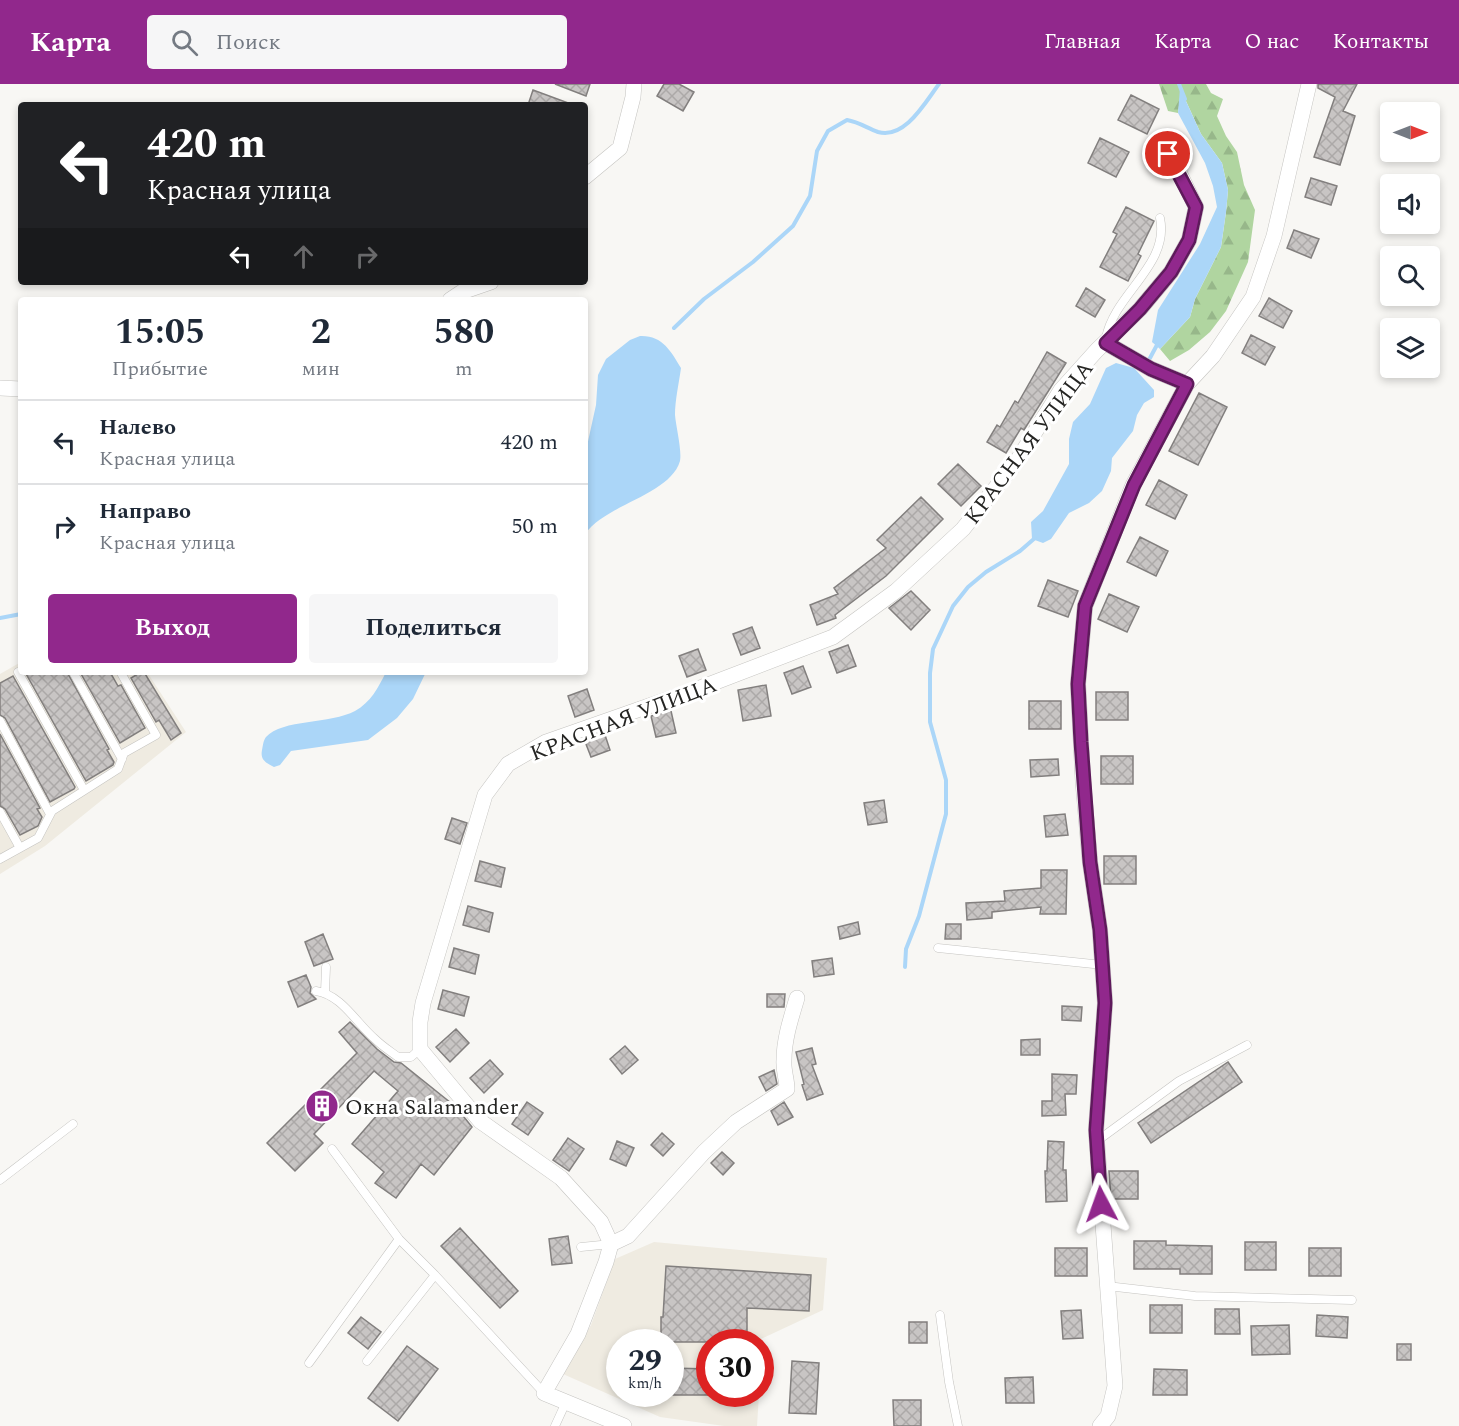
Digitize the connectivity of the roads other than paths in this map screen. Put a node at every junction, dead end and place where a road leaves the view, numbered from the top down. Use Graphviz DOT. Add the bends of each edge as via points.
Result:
graph roads {
  1 [pos="634,84"];
  2 [pos="1309,84"];
  3 [pos="1159,140"];
  4 [pos="588,175"];
  5 [pos="1160,218"];
  6 [pos="482,285"];
  7 [pos="454,297"];
  8 [pos="1106,343"];
  9 [pos="1187,384"];
  10 [pos="0,388"];
  11 [pos="18,389"];
  12 [pos="20,675"];
  13 [pos="75,675"];
  14 [pos="121,675"];
  15 [pos="0,721"];
  16 [pos="122,759"];
  17 [pos="84,790"];
  18 [pos="0,812"];
  19 [pos="50,814"];
  20 [pos="20,848"];
  21 [pos="0,859"];
  22 [pos="938,948"];
  23 [pos="1103,965"];
  24 [pos="326,967"];
  25 [pos="316,991"];
  26 [pos="325,992"];
  27 [pos="797,998"];
  28 [pos="1247,1045"];
  29 [pos="420,1049"];
  30 [pos="73,1124"];
  31 [pos="1096,1142"];
  32 [pos="332,1149"];
  33 [pos="0,1180"];
  34 [pos="399,1239"];
  35 [pos="610,1245"];
  36 [pos="582,1247"];
  37 [pos="435,1275"];
  38 [pos="1107,1294"];
  39 [pos="1352,1300"];
  40 [pos="940,1315"];
  41 [pos="367,1360"];
  42 [pos="309,1363"];
  43 [pos="544,1393"];
  44 [pos="566,1402"];
  45 [pos="555,1426"];
  46 [pos="624,1426"];
  47 [pos="958,1426"];
  48 [pos="1100,1426"];
  1 -- 4 [label="street" via="620,148"];
  2 -- 9 [label="street" via="1274,236 1253,297 1213,356"];
  3 -- 8 [label="street, КРАСНАЯ УЛИЦА" via="1196,207 1189,240 1171,272"];
  5 -- 8 [label="lane" via="1162,231 1155,256 1119,304 1108,326"];
  6 -- 7 [label="street"];
  8 -- 9 [label="street, КРАСНАЯ УЛИЦА"];
  8 -- 29 [label="street, КРАСНАЯ УЛИЦА" via="1061,390 1017,461 963,529 896,591 833,637 546,742 508,764 485,795 423,1003"];
  9 -- 23 [label="street" via="1134,485 1085,606 1079,705 1090,862"];
  10 -- 11 [label="street"];
  12 -- 17 [label="lane"];
  13 -- 16 [label="lane"];
  14 -- 16 [label="lane" via="156,735 124,753"];
  15 -- 19 [label="lane"];
  16 -- 17 [label="lane" via="118,769"];
  17 -- 19 [label="lane"];
  18 -- 20 [label="lane"];
  19 -- 20 [label="lane" via="38,838"];
  20 -- 21 [label="lane"];
  22 -- 23 [label="lane"];
  23 -- 31 [label="street" via="1105,1003"];
  24 -- 26 [label="lane"];
  25 -- 26 [label="lane"];
  26 -- 29 [label="lane" via="398,1058 411,1057"];
  27 -- 35 [label="street" via="783,1063 787,1089 736,1122 628,1236"];
  28 -- 31 [label="lane" via="1179,1081"];
  29 -- 35 [label="street" via="480,1121 561,1178 601,1222"];
  30 -- 33 [label="lane"];
  31 -- 38 [label="street"];
  32 -- 34 [label="lane"];
  34 -- 37 [label="lane"];
  34 -- 42 [label="lane"];
  35 -- 36 [label="lane"];
  35 -- 43 [label="street" via="578,1334"];
  37 -- 41 [label="lane"];
  37 -- 43 [label="lane"];
  38 -- 39 [label="lane"];
  38 -- 48 [label="street" via="1115,1386 1108,1416"];
  40 -- 47 [label="lane"];
  43 -- 44 [label="street"];
  44 -- 45 [label="lane"];
  44 -- 46 [label="street"];
}
